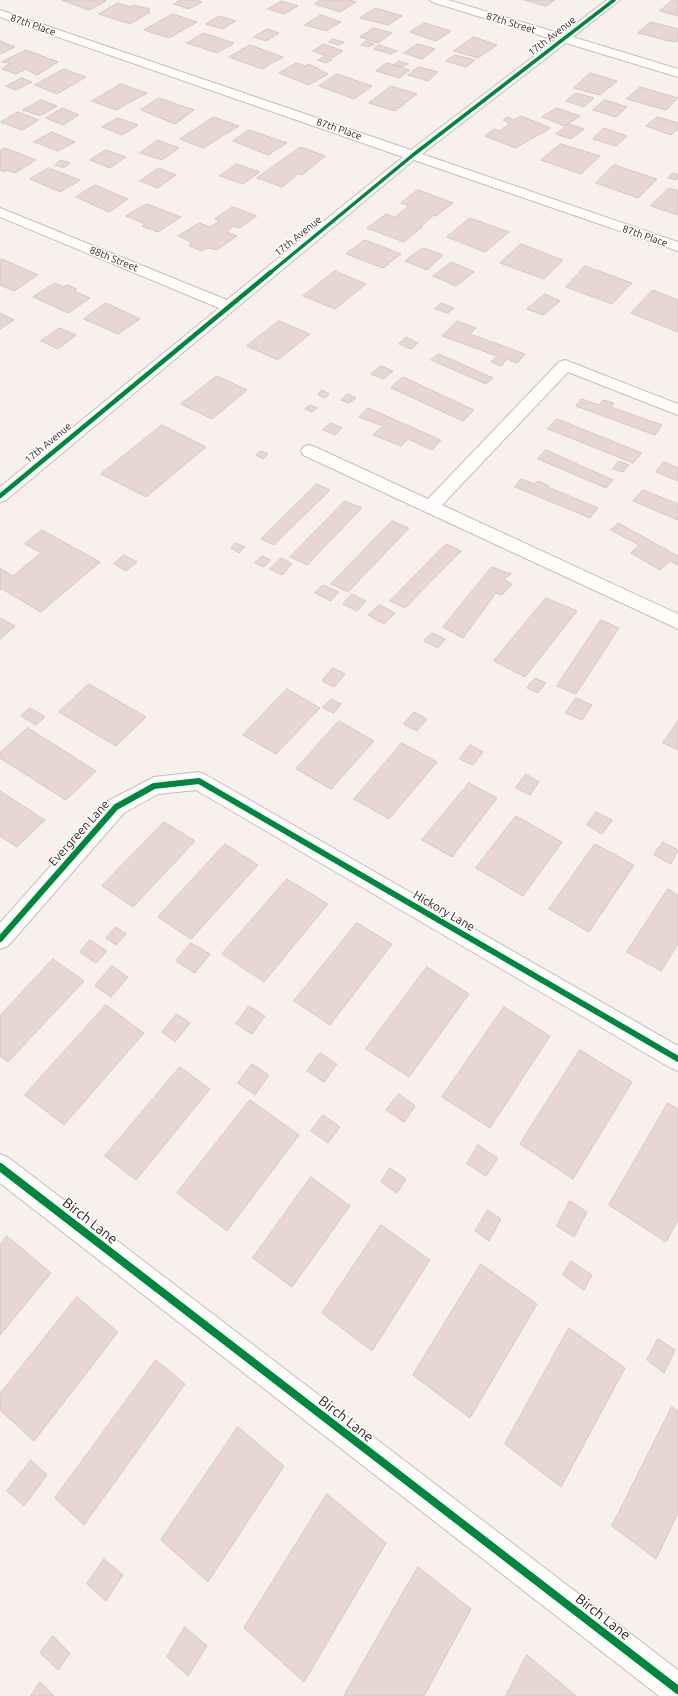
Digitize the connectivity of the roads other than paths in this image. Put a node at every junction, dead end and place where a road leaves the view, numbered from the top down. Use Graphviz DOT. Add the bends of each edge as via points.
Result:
graph roads {
  1 [pos="436,0"];
  2 [pos="614,0"];
  3 [pos="0,13"];
  4 [pos="564,39"];
  5 [pos="678,73"];
  6 [pos="413,155"];
  7 [pos="0,212"];
  8 [pos="678,247"];
  9 [pos="228,306"];
  10 [pos="678,410"];
  11 [pos="309,452"];
  12 [pos="0,496"];
  13 [pos="430,507"];
  14 [pos="678,622"];
  15 [pos="199,781"];
  16 [pos="0,939"];
  17 [pos="678,1059"];
  18 [pos="0,1167"];
  19 [pos="678,1690"];
  1 -- 4 [label="street, 87th Street"];
  2 -- 4 [label="street, 17th Avenue"];
  3 -- 6 [label="street, 87th Place"];
  4 -- 5 [label="street, 87th Street"];
  4 -- 6 [label="street, 17th Avenue"];
  6 -- 8 [label="street, 87th Place"];
  6 -- 9 [label="street, 17th Avenue"];
  7 -- 9 [label="street, 88th Street"];
  9 -- 12 [label="street, 17th Avenue"];
  10 -- 13 [label="street" via="565,365"];
  11 -- 13 [label="street"];
  13 -- 14 [label="street"];
  15 -- 16 [label="street, Evergreen Lane" via="154,786 116,807"];
  15 -- 17 [label="street, Hickory Lane"];
  18 -- 19 [label="street, Birch Lane"];
}
